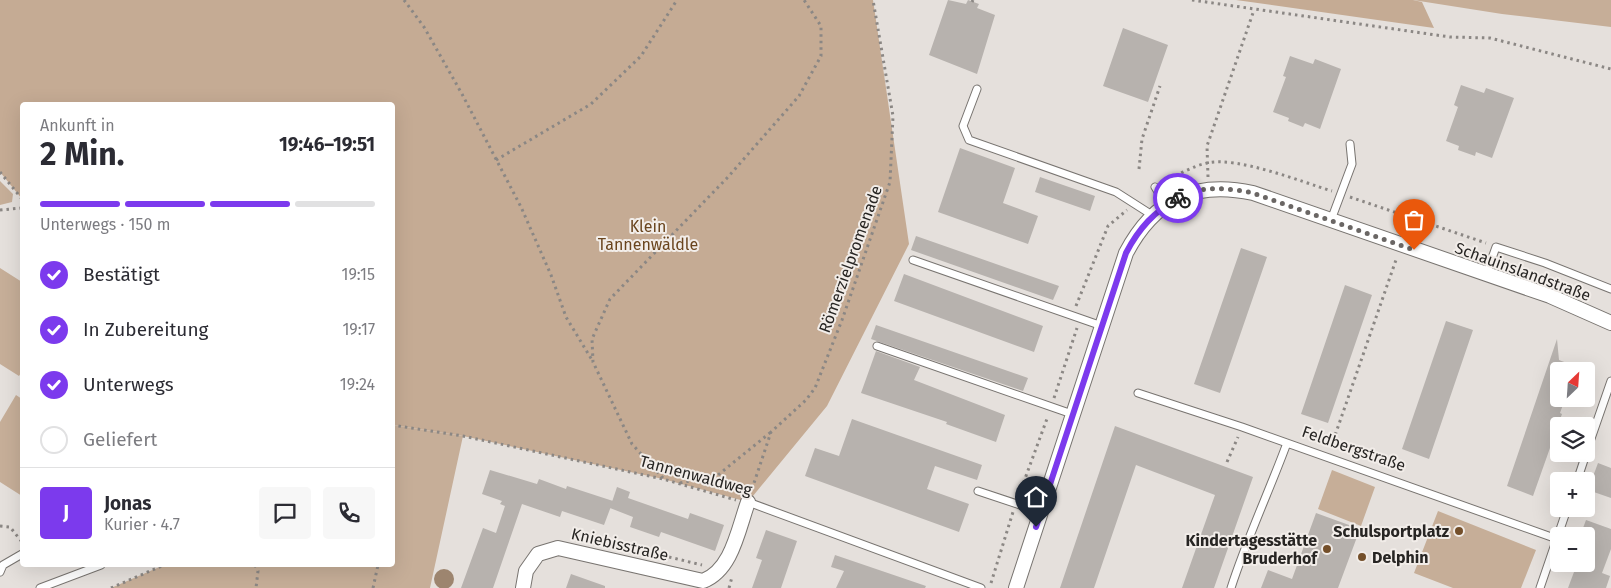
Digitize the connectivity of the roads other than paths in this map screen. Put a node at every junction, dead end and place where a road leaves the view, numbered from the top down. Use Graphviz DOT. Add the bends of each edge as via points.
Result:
graph roads {
  1 [pos="977,89"];
  2 [pos="1350,144"];
  3 [pos="1155,187"];
  4 [pos="1166,204"];
  5 [pos="1152,215"];
  6 [pos="1331,220"];
  7 [pos="913,260"];
  8 [pos="1486,275"];
  9 [pos="1611,289"];
  10 [pos="1611,323"];
  11 [pos="1102,326"];
  12 [pos="877,346"];
  13 [pos="1611,381"];
  14 [pos="1138,393"];
  15 [pos="1072,414"];
  16 [pos="1595,427"];
  17 [pos="1287,443"];
  18 [pos="978,491"];
  19 [pos="748,502"];
  20 [pos="1041,512"];
  21 [pos="1550,537"];
  22 [pos="20,555"];
  23 [pos="1550,559"];
  24 [pos="95,567"];
  25 [pos="0,572"];
  26 [pos="704,584"];
  27 [pos="40,588"];
  28 [pos="523,588"];
  29 [pos="982,588"];
  30 [pos="1016,588"];
  31 [pos="1231,588"];
  32 [pos="1540,588"];
  1 -- 5 [label="lane" via="963,126 969,140 1116,192"];
  2 -- 6 [label="lane" via="1352,164"];
  3 -- 4 [label="lane"];
  4 -- 5 [label="street"];
  4 -- 6 [label="street, Schauinslandstraße" via="1184,194 1233,188"];
  5 -- 11 [label="street" via="1126,253"];
  6 -- 8 [label="street, Schauinslandstraße"];
  7 -- 11 [label="lane"];
  8 -- 9 [label="lane" via="1496,247"];
  8 -- 10 [label="street, Schauinslandstraße" via="1550,296"];
  11 -- 15 [label="street"];
  12 -- 15 [label="lane"];
  13 -- 16 [label="lane"];
  14 -- 17 [label="lane, Feldbergstraße"];
  15 -- 20 [label="street"];
  17 -- 21 [label="lane, Feldbergstraße"];
  17 -- 31 [label="lane" via="1267,498 1246,541"];
  18 -- 20 [label="lane"];
  19 -- 26 [label="street, Kniebisstraße" via="725,564"];
  19 -- 29 [label="lane, Tannenwaldweg"];
  20 -- 30 [label="street"];
  22 -- 25 [label="lane" via="4,565"];
  23 -- 32 [label="lane"];
  24 -- 27 [label="lane"];
  26 -- 28 [label="street, Kniebisstraße" via="558,548 538,554 526,572"];
}
